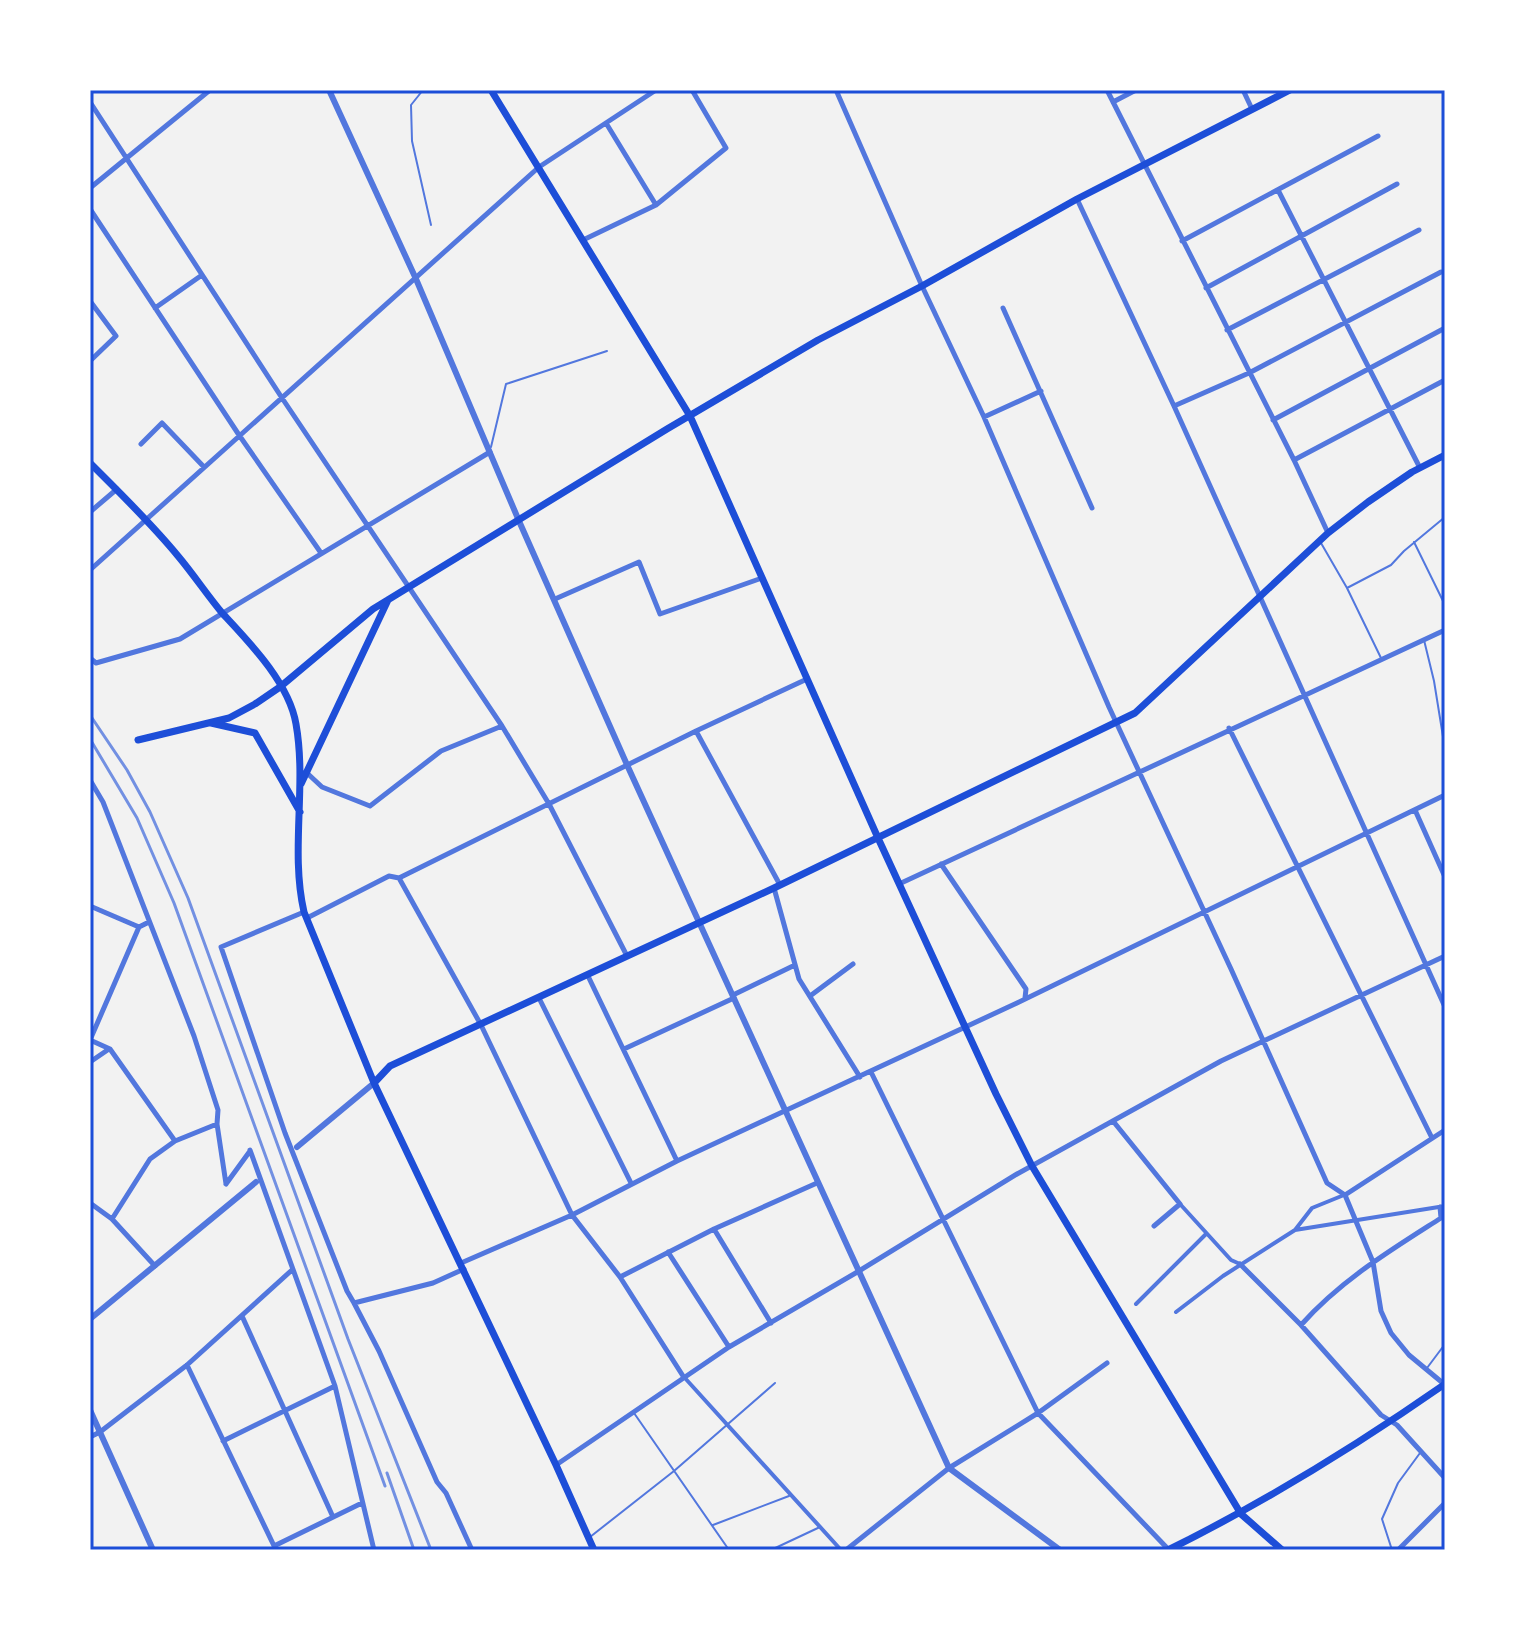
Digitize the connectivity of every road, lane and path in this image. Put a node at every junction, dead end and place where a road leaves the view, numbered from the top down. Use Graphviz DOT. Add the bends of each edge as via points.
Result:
graph roads {
  1 [pos="210,90"];
  2 [pos="329,90"];
  3 [pos="423,90"];
  4 [pos="491,90"];
  5 [pos="656,90"];
  6 [pos="692,90"];
  7 [pos="836,90"];
  8 [pos="1107,90"];
  9 [pos="1136,90"];
  10 [pos="1243,90"];
  11 [pos="1290,90"];
  12 [pos="646,93"];
  13 [pos="90,102"];
  14 [pos="1113,102"];
  15 [pos="1252,109"];
  16 [pos="606,123"];
  17 [pos="1378,136"];
  18 [pos="127,158"];
  19 [pos="1144,165"];
  20 [pos="539,167"];
  21 [pos="1397,184"];
  22 [pos="90,188"];
  23 [pos="1278,190"];
  24 [pos="1077,199"];
  25 [pos="656,205"];
  26 [pos="90,209"];
  27 [pos="431,225"];
  28 [pos="1419,230"];
  29 [pos="1302,236"];
  30 [pos="583,240"];
  31 [pos="1182,241"];
  32 [pos="1441,272"];
  33 [pos="202,275"];
  34 [pos="1323,278"];
  35 [pos="416,279"];
  36 [pos="922,286"];
  37 [pos="1206,288"];
  38 [pos="90,301"];
  39 [pos="155,308"];
  40 [pos="1003,308"];
  41 [pos="1345,321"];
  42 [pos="1445,328"];
  43 [pos="1227,330"];
  44 [pos="607,351"];
  45 [pos="90,361"];
  46 [pos="1369,368"];
  47 [pos="1249,373"];
  48 [pos="1445,380"];
  49 [pos="1041,391"];
  50 [pos="282,398"];
  51 [pos="1174,406"];
  52 [pos="1390,409"];
  53 [pos="690,416"];
  54 [pos="984,417"];
  55 [pos="1273,420"];
  56 [pos="239,435"];
  57 [pos="141,444"];
  58 [pos="490,452"];
  59 [pos="1445,457"];
  60 [pos="1294,460"];
  61 [pos="90,463"];
  62 [pos="204,467"];
  63 [pos="1420,468"];
  64 [pos="117,489"];
  65 [pos="1092,508"];
  66 [pos="90,512"];
  67 [pos="1445,517"];
  68 [pos="145,520"];
  69 [pos="519,521"];
  70 [pos="367,525"];
  71 [pos="1328,533"];
  72 [pos="1319,540"];
  73 [pos="1414,542"];
  74 [pos="321,553"];
  75 [pos="90,570"];
  76 [pos="763,577"];
  77 [pos="408,586"];
  78 [pos="1347,588"];
  79 [pos="1260,597"];
  80 [pos="389,598"];
  81 [pos="555,599"];
  82 [pos="1445,605"];
  83 [pos="223,613"];
  84 [pos="1445,630"];
  85 [pos="1424,639"];
  86 [pos="90,658"];
  87 [pos="1381,659"];
  88 [pos="809,679"];
  89 [pos="280,687"];
  90 [pos="1303,695"];
  91 [pos="209,723"];
  92 [pos="1117,723"];
  93 [pos="502,726"];
  94 [pos="1229,728"];
  95 [pos="696,731"];
  96 [pos="138,740"];
  97 [pos="1445,749"];
  98 [pos="628,767"];
  99 [pos="1138,770"];
  100 [pos="307,773"];
  101 [pos="90,781"];
  102 [pos="301,786"];
  103 [pos="1445,795"];
  104 [pos="549,804"];
  105 [pos="1415,810"];
  106 [pos="300,812"];
  107 [pos="1366,834"];
  108 [pos="878,838"];
  109 [pos="941,864"];
  110 [pos="1298,868"];
  111 [pos="1445,877"];
  112 [pos="399,878"];
  113 [pos="899,884"];
  114 [pos="777,886"];
  115 [pos="90,906"];
  116 [pos="1204,911"];
  117 [pos="306,915"];
  118 [pos="700,921"];
  119 [pos="149,922"];
  120 [pos="139,927"];
  121 [pos="627,956"];
  122 [pos="1445,956"];
  123 [pos="853,964"];
  124 [pos="1427,964"];
  125 [pos="795,965"];
  126 [pos="588,976"];
  127 [pos="1361,995"];
  128 [pos="733,996"];
  129 [pos="810,996"];
  130 [pos="539,998"];
  131 [pos="1025,999"];
  132 [pos="1445,1007"];
  133 [pos="481,1025"];
  134 [pos="965,1027"];
  135 [pos="90,1040"];
  136 [pos="1263,1041"];
  137 [pos="110,1049"];
  138 [pos="624,1049"];
  139 [pos="90,1062"];
  140 [pos="871,1072"];
  141 [pos="860,1077"];
  142 [pos="374,1083"];
  143 [pos="785,1111"];
  144 [pos="1113,1121"];
  145 [pos="217,1124"];
  146 [pos="1445,1130"];
  147 [pos="1432,1138"];
  148 [pos="175,1141"];
  149 [pos="297,1147"];
  150 [pos="677,1161"];
  151 [pos="1032,1166"];
  152 [pos="256,1182"];
  153 [pos="631,1183"];
  154 [pos="817,1183"];
  155 [pos="1345,1195"];
  156 [pos="90,1203"];
  157 [pos="1180,1204"];
  158 [pos="1443,1206"];
  159 [pos="572,1215"];
  160 [pos="942,1218"];
  161 [pos="112,1219"];
  162 [pos="1355,1219"];
  163 [pos="1154,1226"];
  164 [pos="714,1229"];
  165 [pos="1295,1230"];
  166 [pos="1206,1234"];
  167 [pos="668,1252"];
  168 [pos="1373,1262"];
  169 [pos="1240,1264"];
  170 [pos="463,1266"];
  171 [pos="155,1267"];
  172 [pos="292,1270"];
  173 [pos="859,1271"];
  174 [pos="620,1277"];
  175 [pos="354,1303"];
  176 [pos="1136,1304"];
  177 [pos="1176,1312"];
  178 [pos="242,1316"];
  179 [pos="90,1319"];
  180 [pos="771,1323"];
  181 [pos="1301,1325"];
  182 [pos="1445,1344"];
  183 [pos="729,1347"];
  184 [pos="1107,1363"];
  185 [pos="187,1365"];
  186 [pos="1426,1369"];
  187 [pos="683,1376"];
  188 [pos="775,1383"];
  189 [pos="1445,1384"];
  190 [pos="335,1386"];
  191 [pos="90,1410"];
  192 [pos="285,1410"];
  193 [pos="633,1411"];
  194 [pos="1038,1413"];
  195 [pos="1393,1422"];
  196 [pos="728,1425"];
  197 [pos="100,1432"];
  198 [pos="90,1437"];
  199 [pos="223,1441"];
  200 [pos="1421,1452"];
  201 [pos="556,1465"];
  202 [pos="949,1468"];
  203 [pos="674,1471"];
  204 [pos="1445,1478"];
  205 [pos="791,1495"];
  206 [pos="362,1503"];
  207 [pos="1445,1503"];
  208 [pos="1241,1514"];
  209 [pos="333,1517"];
  210 [pos="712,1526"];
  211 [pos="820,1527"];
  212 [pos="589,1538"];
  213 [pos="275,1548"];
  214 [pos="153,1550"];
  215 [pos="374,1550"];
  216 [pos="472,1550"];
  217 [pos="594,1550"];
  218 [pos="729,1550"];
  219 [pos="771,1550"];
  220 [pos="844,1550"];
  221 [pos="1060,1550"];
  222 [pos="1168,1550"];
  223 [pos="1282,1550"];
  224 [pos="1395,1550"];
  1 -- 18 [label="street"];
  2 -- 35 [label="street"];
  3 -- 27 [label="lane" via="411,105 412,141"];
  4 -- 20 [label="main road"];
  5 -- 12 [label="street"];
  6 -- 25 [label="street" via="726,148"];
  7 -- 36 [label="street"];
  8 -- 14 [label="street"];
  9 -- 14 [label="street"];
  10 -- 15 [label="street"];
  11 -- 15 [label="main road"];
  12 -- 16 [label="street"];
  13 -- 18 [label="street"];
  14 -- 19 [label="street"];
  15 -- 19 [label="main road"];
  16 -- 20 [label="street"];
  16 -- 25 [label="street"];
  17 -- 23 [label="street"];
  18 -- 22 [label="street"];
  18 -- 33 [label="street"];
  19 -- 24 [label="main road"];
  19 -- 31 [label="street"];
  20 -- 30 [label="main road"];
  20 -- 35 [label="street"];
  21 -- 29 [label="street"];
  23 -- 29 [label="street"];
  23 -- 31 [label="street"];
  24 -- 36 [label="main road"];
  24 -- 51 [label="street"];
  25 -- 30 [label="street"];
  26 -- 39 [label="street"];
  28 -- 34 [label="street"];
  29 -- 34 [label="street"];
  29 -- 37 [label="street"];
  30 -- 53 [label="main road"];
  31 -- 37 [label="street"];
  32 -- 41 [label="street"];
  33 -- 39 [label="street"];
  33 -- 50 [label="street"];
  34 -- 41 [label="street"];
  34 -- 43 [label="street"];
  35 -- 50 [label="street"];
  35 -- 58 [label="street"];
  36 -- 53 [label="main road"];
  36 -- 54 [label="street"];
  37 -- 43 [label="street"];
  38 -- 45 [label="street" via="116,336"];
  39 -- 56 [label="street"];
  40 -- 49 [label="street"];
  41 -- 46 [label="street"];
  41 -- 47 [label="street"];
  42 -- 46 [label="street"];
  43 -- 47 [label="street"];
  44 -- 58 [label="lane" via="506,384"];
  46 -- 52 [label="street"];
  46 -- 55 [label="street"];
  47 -- 51 [label="street"];
  47 -- 55 [label="street"];
  48 -- 52 [label="street"];
  49 -- 54 [label="street"];
  49 -- 65 [label="street"];
  50 -- 56 [label="street"];
  50 -- 70 [label="street"];
  51 -- 79 [label="street"];
  52 -- 60 [label="street"];
  52 -- 63 [label="street"];
  53 -- 69 [label="main road"];
  53 -- 76 [label="main road"];
  54 -- 92 [label="street"];
  55 -- 60 [label="street"];
  56 -- 62 [label="street"];
  56 -- 74 [label="street"];
  57 -- 62 [label="street" via="162,423"];
  58 -- 69 [label="street"];
  58 -- 70 [label="street"];
  59 -- 63 [label="main road"];
  60 -- 71 [label="street"];
  61 -- 64 [label="main road"];
  62 -- 68 [label="street"];
  63 -- 71 [label="main road"];
  64 -- 66 [label="street"];
  64 -- 68 [label="main road"];
  67 -- 73 [label="lane"];
  68 -- 75 [label="street"];
  68 -- 83 [label="main road"];
  69 -- 77 [label="main road"];
  69 -- 81 [label="street"];
  70 -- 74 [label="street"];
  70 -- 77 [label="street"];
  71 -- 72 [label="main road"];
  72 -- 78 [label="lane"];
  72 -- 79 [label="main road"];
  73 -- 78 [label="lane" via="1391,565"];
  73 -- 82 [label="lane"];
  74 -- 83 [label="street"];
  76 -- 81 [label="street" via="660,614 639,562"];
  76 -- 88 [label="main road"];
  77 -- 80 [label="main road"];
  77 -- 93 [label="street"];
  78 -- 87 [label="lane"];
  79 -- 90 [label="street"];
  79 -- 92 [label="main road" via="1135,713"];
  80 -- 89 [label="main road"];
  80 -- 100 [label="main road"];
  81 -- 98 [label="street"];
  83 -- 86 [label="street" via="180,639 96,663"];
  83 -- 89 [label="main road" via="264,659"];
  84 -- 85 [label="street"];
  85 -- 87 [label="street"];
  85 -- 97 [label="lane"];
  87 -- 90 [label="street"];
  88 -- 95 [label="street"];
  88 -- 108 [label="main road"];
  89 -- 91 [label="main road" via="229,718"];
  89 -- 102 [label="main road" via="296,720"];
  90 -- 94 [label="street"];
  90 -- 107 [label="street"];
  91 -- 96 [label="main road"];
  91 -- 106 [label="main road" via="255,733"];
  92 -- 99 [label="street"];
  92 -- 108 [label="main road"];
  93 -- 100 [label="street" via="441,751 370,806 322,787"];
  93 -- 104 [label="street"];
  94 -- 99 [label="street"];
  94 -- 110 [label="street"];
  95 -- 98 [label="street"];
  95 -- 114 [label="street"];
  98 -- 104 [label="street"];
  98 -- 118 [label="street"];
  99 -- 109 [label="street"];
  99 -- 116 [label="street"];
  100 -- 102 [label="main road"];
  101 -- 119 [label="street"];
  102 -- 106 [label="main road"];
  103 -- 105 [label="street"];
  104 -- 112 [label="street"];
  104 -- 121 [label="street"];
  105 -- 107 [label="street"];
  105 -- 111 [label="street"];
  106 -- 117 [label="main road" via="298,886"];
  107 -- 110 [label="street"];
  107 -- 124 [label="street"];
  108 -- 113 [label="main road"];
  108 -- 114 [label="main road"];
  109 -- 113 [label="street"];
  109 -- 131 [label="street" via="1026,989"];
  110 -- 116 [label="street"];
  110 -- 127 [label="street"];
  112 -- 117 [label="street" via="389,876"];
  112 -- 133 [label="street"];
  113 -- 134 [label="main road"];
  114 -- 118 [label="main road"];
  114 -- 125 [label="street"];
  115 -- 120 [label="street"];
  116 -- 131 [label="street"];
  116 -- 136 [label="street"];
  117 -- 142 [label="main road"];
  117 -- 175 [label="street" via="221,947 285,1133"];
  118 -- 121 [label="main road"];
  118 -- 128 [label="street"];
  119 -- 120 [label="street"];
  119 -- 145 [label="street" via="194,1036 218,1110"];
  120 -- 135 [label="street"];
  121 -- 126 [label="main road"];
  122 -- 124 [label="street"];
  123 -- 129 [label="street"];
  124 -- 127 [label="street"];
  124 -- 132 [label="street"];
  125 -- 128 [label="street"];
  125 -- 129 [label="street"];
  126 -- 130 [label="main road"];
  126 -- 138 [label="street"];
  127 -- 136 [label="street"];
  127 -- 147 [label="street"];
  128 -- 138 [label="street"];
  128 -- 143 [label="street"];
  129 -- 141 [label="street"];
  130 -- 133 [label="main road"];
  130 -- 153 [label="street"];
  131 -- 134 [label="street"];
  133 -- 142 [label="main road" via="390,1066"];
  133 -- 159 [label="street"];
  134 -- 140 [label="street"];
  134 -- 151 [label="main road"];
  135 -- 137 [label="street"];
  136 -- 144 [label="street"];
  136 -- 155 [label="street" via="1327,1183"];
  137 -- 139 [label="street"];
  137 -- 148 [label="street"];
  138 -- 150 [label="street"];
  140 -- 141 [label="street"];
  140 -- 160 [label="street"];
  141 -- 143 [label="street"];
  142 -- 149 [label="street"];
  142 -- 170 [label="main road"];
  143 -- 150 [label="street"];
  143 -- 154 [label="street"];
  144 -- 151 [label="street"];
  144 -- 157 [label="street"];
  145 -- 148 [label="street"];
  145 -- 172 [label="street" via="226,1184 250,1150"];
  146 -- 147 [label="street"];
  147 -- 155 [label="street"];
  148 -- 161 [label="street" via="150,1159"];
  150 -- 153 [label="street"];
  151 -- 160 [label="street"];
  151 -- 208 [label="main road"];
  152 -- 171 [label="street"];
  153 -- 159 [label="street"];
  154 -- 164 [label="street"];
  154 -- 173 [label="street"];
  155 -- 162 [label="street"];
  155 -- 165 [label="street" via="1312,1208"];
  156 -- 161 [label="street"];
  157 -- 163 [label="street"];
  157 -- 166 [label="street"];
  158 -- 162 [label="street"];
  158 -- 168 [label="street" via="1441,1218"];
  159 -- 170 [label="street"];
  159 -- 174 [label="street"];
  160 -- 173 [label="street"];
  160 -- 194 [label="street"];
  161 -- 171 [label="street"];
  162 -- 165 [label="street"];
  162 -- 168 [label="street"];
  164 -- 167 [label="street"];
  164 -- 180 [label="street"];
  165 -- 169 [label="street"];
  166 -- 169 [label="street"];
  166 -- 176 [label="street"];
  167 -- 174 [label="street"];
  167 -- 183 [label="street"];
  168 -- 181 [label="street" via="1325,1298"];
  168 -- 186 [label="street" via="1386,1322 1398,1343"];
  169 -- 177 [label="street"];
  169 -- 181 [label="street"];
  170 -- 175 [label="street" via="433,1283"];
  170 -- 201 [label="main road"];
  171 -- 179 [label="street"];
  172 -- 178 [label="street"];
  172 -- 190 [label="street"];
  173 -- 180 [label="street"];
  173 -- 202 [label="street"];
  174 -- 187 [label="street"];
  175 -- 216 [label="street"];
  178 -- 185 [label="street"];
  178 -- 192 [label="street"];
  180 -- 183 [label="street"];
  181 -- 195 [label="street"];
  182 -- 186 [label="lane"];
  183 -- 187 [label="street"];
  184 -- 194 [label="street"];
  185 -- 197 [label="street"];
  185 -- 199 [label="street"];
  186 -- 189 [label="street"];
  187 -- 193 [label="street"];
  187 -- 196 [label="street"];
  188 -- 196 [label="lane"];
  189 -- 195 [label="main road"];
  190 -- 192 [label="street"];
  190 -- 206 [label="street"];
  191 -- 197 [label="street"];
  192 -- 199 [label="street"];
  192 -- 209 [label="street"];
  193 -- 201 [label="street"];
  193 -- 203 [label="lane"];
  194 -- 202 [label="street"];
  194 -- 222 [label="street"];
  195 -- 200 [label="street"];
  195 -- 208 [label="main road"];
  196 -- 203 [label="lane"];
  196 -- 205 [label="street"];
  197 -- 198 [label="street"];
  197 -- 214 [label="street"];
  199 -- 213 [label="street"];
  200 -- 204 [label="street"];
  200 -- 224 [label="lane" via="1398,1483 1382,1519"];
  201 -- 212 [label="main road"];
  202 -- 220 [label="street"];
  202 -- 221 [label="street"];
  203 -- 210 [label="lane"];
  203 -- 212 [label="lane"];
  205 -- 210 [label="lane"];
  205 -- 211 [label="street"];
  206 -- 209 [label="street"];
  206 -- 215 [label="street"];
  207 -- 224 [label="street"];
  208 -- 222 [label="main road"];
  208 -- 223 [label="main road"];
  209 -- 213 [label="street"];
  210 -- 218 [label="lane"];
  211 -- 219 [label="lane"];
  211 -- 220 [label="street"];
  212 -- 217 [label="main road"];
}
